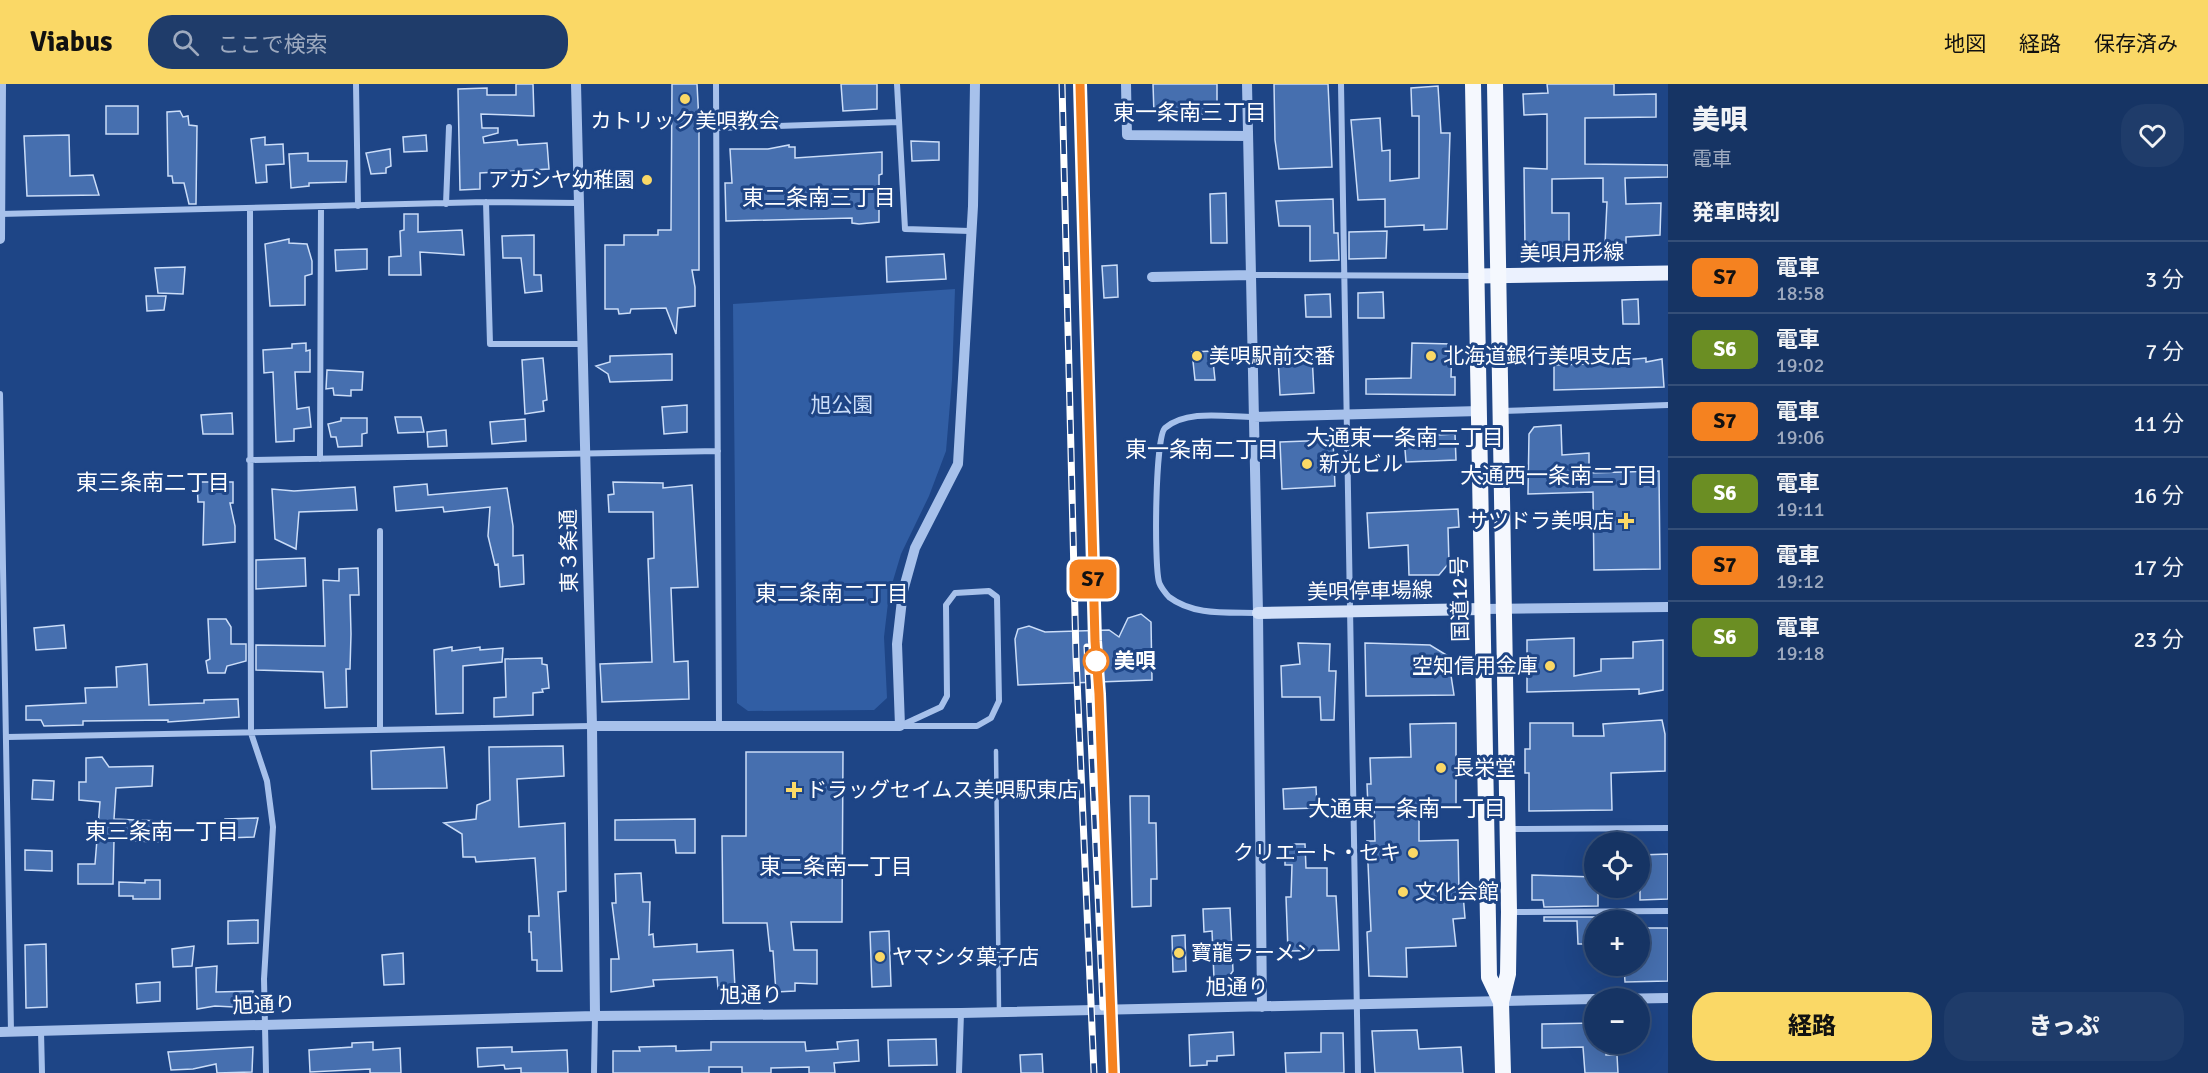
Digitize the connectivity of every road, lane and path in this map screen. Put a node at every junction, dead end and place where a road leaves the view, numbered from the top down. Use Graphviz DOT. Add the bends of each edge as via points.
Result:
graph roads {
  1 [pos="356,84"];
  2 [pos="576,84"];
  3 [pos="716,84"];
  4 [pos="897,84"];
  5 [pos="975,84"];
  6 [pos="1125,84"];
  7 [pos="1247,84"];
  8 [pos="1341,84"];
  9 [pos="1473,84"];
  10 [pos="1495,84"];
  11 [pos="1,90"];
  12 [pos="898,122"];
  13 [pos="449,128"];
  14 [pos="717,128"];
  15 [pos="1248,136"];
  16 [pos="486,202"];
  17 [pos="578,203"];
  18 [pos="446,204"];
  19 [pos="358,206"];
  20 [pos="321,207"];
  21 [pos="250,209"];
  22 [pos="1,214"];
  23 [pos="970,231"];
  24 [pos="0,239"];
  25 [pos="1668,273"];
  26 [pos="1251,275"];
  27 [pos="1497,275"];
  28 [pos="1343,276"];
  29 [pos="1476,276"];
  30 [pos="1152,277"];
  31 [pos="584,344"];
  32 [pos="0,394"];
  33 [pos="1668,405"];
  34 [pos="1480,411"];
  35 [pos="1502,411"];
  36 [pos="1347,414"];
  37 [pos="1254,417"];
  38 [pos="718,451"];
  39 [pos="586,453"];
  40 [pos="320,459"];
  41 [pos="249,460"];
  42 [pos="380,531"];
  43 [pos="1503,608"];
  44 [pos="1668,608"];
  45 [pos="1482,609"];
  46 [pos="1352,611"];
  47 [pos="1258,613"];
  48 [pos="719,725"];
  49 [pos="592,726"];
  50 [pos="900,726"];
  51 [pos="380,730"];
  52 [pos="250,732"];
  53 [pos="7,737"];
  54 [pos="996,751"];
  55 [pos="1668,828"];
  56 [pos="1506,829"];
  57 [pos="1668,911"];
  58 [pos="1509,912"];
  59 [pos="1650,998"];
  60 [pos="1668,998"];
  61 [pos="1584,999"];
  62 [pos="1501,1002"];
  63 [pos="1356,1005"];
  64 [pos="1262,1006"];
  65 [pos="999,1011"];
  66 [pos="961,1013"];
  67 [pos="595,1016"];
  68 [pos="263,1025"];
  69 [pos="41,1031"];
  70 [pos="6,1032"];
  71 [pos="42,1073"];
  72 [pos="266,1073"];
  73 [pos="594,1073"];
  74 [pos="959,1073"];
  75 [pos="1358,1073"];
  76 [pos="1503,1073"];
  1 -- 19 [label="street"];
  2 -- 17 [label="street, 東３条通"];
  3 -- 14 [label="street"];
  4 -- 12 [label="street"];
  5 -- 23 [label="street"];
  6 -- 15 [label="street" via="1126,135"];
  7 -- 15 [label="street"];
  8 -- 28 [label="street"];
  9 -- 29 [label="highway, 国道12号"];
  10 -- 27 [label="highway, 国道12号"];
  11 -- 22 [label="street"];
  12 -- 14 [label="street"];
  12 -- 23 [label="street" via="905,229"];
  13 -- 18 [label="street"];
  14 -- 38 [label="street"];
  15 -- 26 [label="street"];
  16 -- 17 [label="street"];
  16 -- 18 [label="street"];
  16 -- 31 [label="street" via="490,344"];
  17 -- 31 [label="street, 東３条通"];
  18 -- 19 [label="street"];
  19 -- 20 [label="street"];
  20 -- 21 [label="street"];
  20 -- 40 [label="street"];
  21 -- 22 [label="street"];
  21 -- 41 [label="street"];
  22 -- 24 [label="street"];
  23 -- 50 [label="street" via="958,464 915,548 903,591 897,644"];
  25 -- 27 [label="main road, 美唄月形線"];
  26 -- 28 [label="street"];
  26 -- 30 [label="street"];
  26 -- 37 [label="street"];
  27 -- 29 [label="main road, 美唄月形線"];
  27 -- 35 [label="highway, 国道12号"];
  28 -- 29 [label="street"];
  28 -- 36 [label="street"];
  29 -- 34 [label="highway, 国道12号"];
  31 -- 39 [label="street, 東３条通"];
  32 -- 53 [label="street"];
  33 -- 35 [label="street"];
  34 -- 35 [label="main road"];
  34 -- 36 [label="street"];
  34 -- 45 [label="highway, 国道12号"];
  35 -- 43 [label="highway, 国道12号"];
  36 -- 37 [label="street"];
  36 -- 46 [label="street"];
  37 -- 47 [label="street"];
  37 -- 47 [label="street" via="1180,417 1163,429 1158,446 1157,540 1159,582 1168,596 1194,610"];
  38 -- 39 [label="street"];
  38 -- 48 [label="street"];
  39 -- 40 [label="street"];
  39 -- 49 [label="street, 東３条通"];
  40 -- 41 [label="street"];
  41 -- 52 [label="street"];
  42 -- 51 [label="street"];
  43 -- 44 [label="street"];
  43 -- 45 [label="street"];
  43 -- 56 [label="highway, 国道12号"];
  45 -- 46 [label="main road, 美唄停車場線"];
  45 -- 62 [label="highway, 国道12号" via="1489,977"];
  46 -- 47 [label="main road, 美唄停車場線"];
  46 -- 63 [label="street"];
  47 -- 64 [label="street"];
  48 -- 49 [label="street"];
  48 -- 50 [label="street"];
  49 -- 51 [label="street"];
  49 -- 67 [label="street, 東３条通"];
  50 -- 50 [label="street" via="940,707 947,696 946,605 955,592 989,591 997,597 999,701 991,718 977,726"];
  51 -- 52 [label="street"];
  52 -- 53 [label="street"];
  52 -- 68 [label="street" via="267,781 273,827"];
  53 -- 70 [label="street"];
  54 -- 65 [label="lane"];
  55 -- 56 [label="street"];
  56 -- 58 [label="highway, 国道12号"];
  57 -- 58 [label="street"];
  58 -- 62 [label="highway, 国道12号" via="1508,975"];
  59 -- 60 [label="street"];
  61 -- 62 [label="street, 旭通り"];
  62 -- 63 [label="street, 旭通り"];
  62 -- 76 [label="highway, 国道12号"];
  63 -- 64 [label="street, 旭通り"];
  63 -- 75 [label="street"];
  64 -- 65 [label="street, 旭通り"];
  65 -- 66 [label="street, 旭通り"];
  66 -- 67 [label="street, 旭通り"];
  66 -- 74 [label="street"];
  67 -- 68 [label="street, 旭通り"];
  67 -- 73 [label="street"];
  68 -- 69 [label="street, 旭通り"];
  68 -- 72 [label="street"];
  69 -- 70 [label="street, 旭通り"];
  69 -- 71 [label="street"];
}
